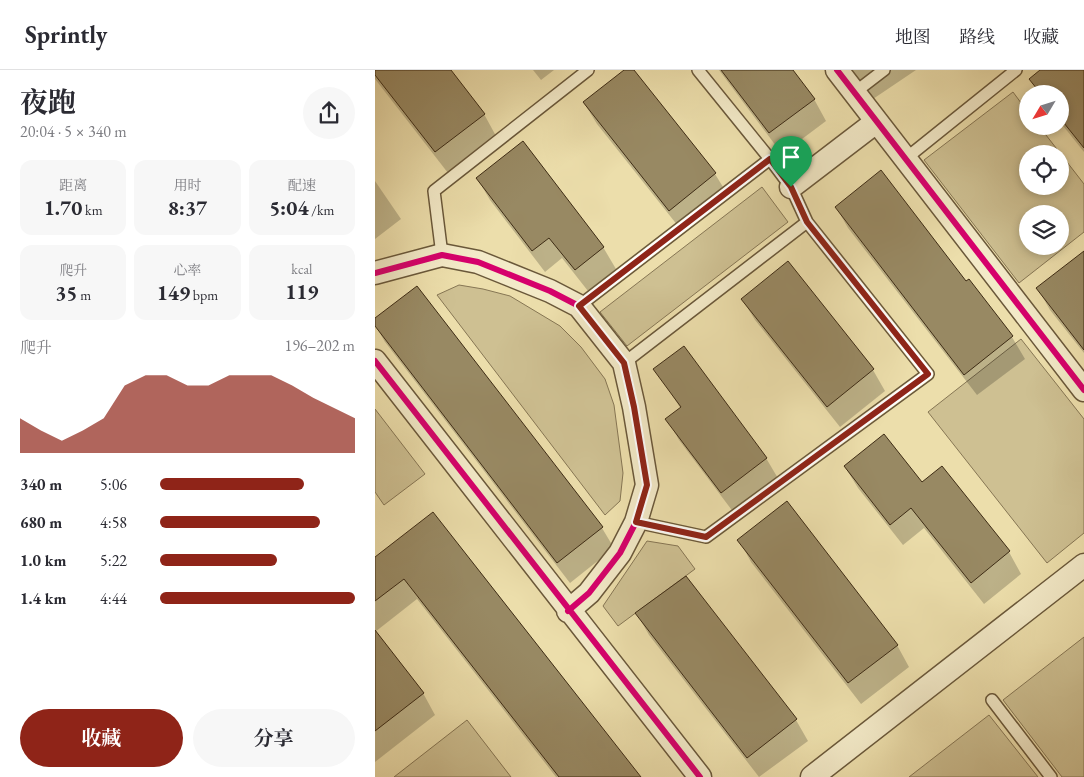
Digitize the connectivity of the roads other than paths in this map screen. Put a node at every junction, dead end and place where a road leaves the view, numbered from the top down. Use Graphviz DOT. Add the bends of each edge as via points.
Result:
graph roads {
  1 [pos="588,70"];
  2 [pos="699,70"];
  3 [pos="837,70"];
  4 [pos="884,70"];
  5 [pos="1017,70"];
  6 [pos="854,93"];
  7 [pos="876,122"];
  8 [pos="770,159"];
  9 [pos="904,160"];
  10 [pos="791,187"];
  11 [pos="807,222"];
  12 [pos="442,255"];
  13 [pos="375,273"];
  14 [pos="579,306"];
  15 [pos="375,361"];
  16 [pos="624,363"];
  17 [pos="1084,390"];
  18 [pos="636,522"];
  19 [pos="1084,565"];
  20 [pos="568,611"];
  21 [pos="992,700"];
  22 [pos="700,777"];
  23 [pos="812,777"];
  24 [pos="1051,777"];
  1 -- 12 [label="lane" via="435,191"];
  2 -- 8 [label="lane"];
  3 -- 6 [label="street"];
  4 -- 6 [label="lane"];
  5 -- 9 [label="lane"];
  6 -- 7 [label="street"];
  7 -- 9 [label="street"];
  7 -- 10 [label="street"];
  8 -- 10 [label="lane"];
  8 -- 14 [label="lane"];
  9 -- 17 [label="street"];
  10 -- 11 [label="lane"];
  11 -- 16 [label="lane"];
  11 -- 18 [label="lane" via="928,374 706,537"];
  12 -- 13 [label="street"];
  12 -- 14 [label="street" via="478,262 514,275"];
  14 -- 16 [label="street"];
  15 -- 20 [label="street"];
  16 -- 18 [label="street" via="647,485"];
  18 -- 20 [label="street" via="620,554 589,593"];
  19 -- 23 [label="street"];
  20 -- 22 [label="street"];
  21 -- 24 [label="lane"];
}
